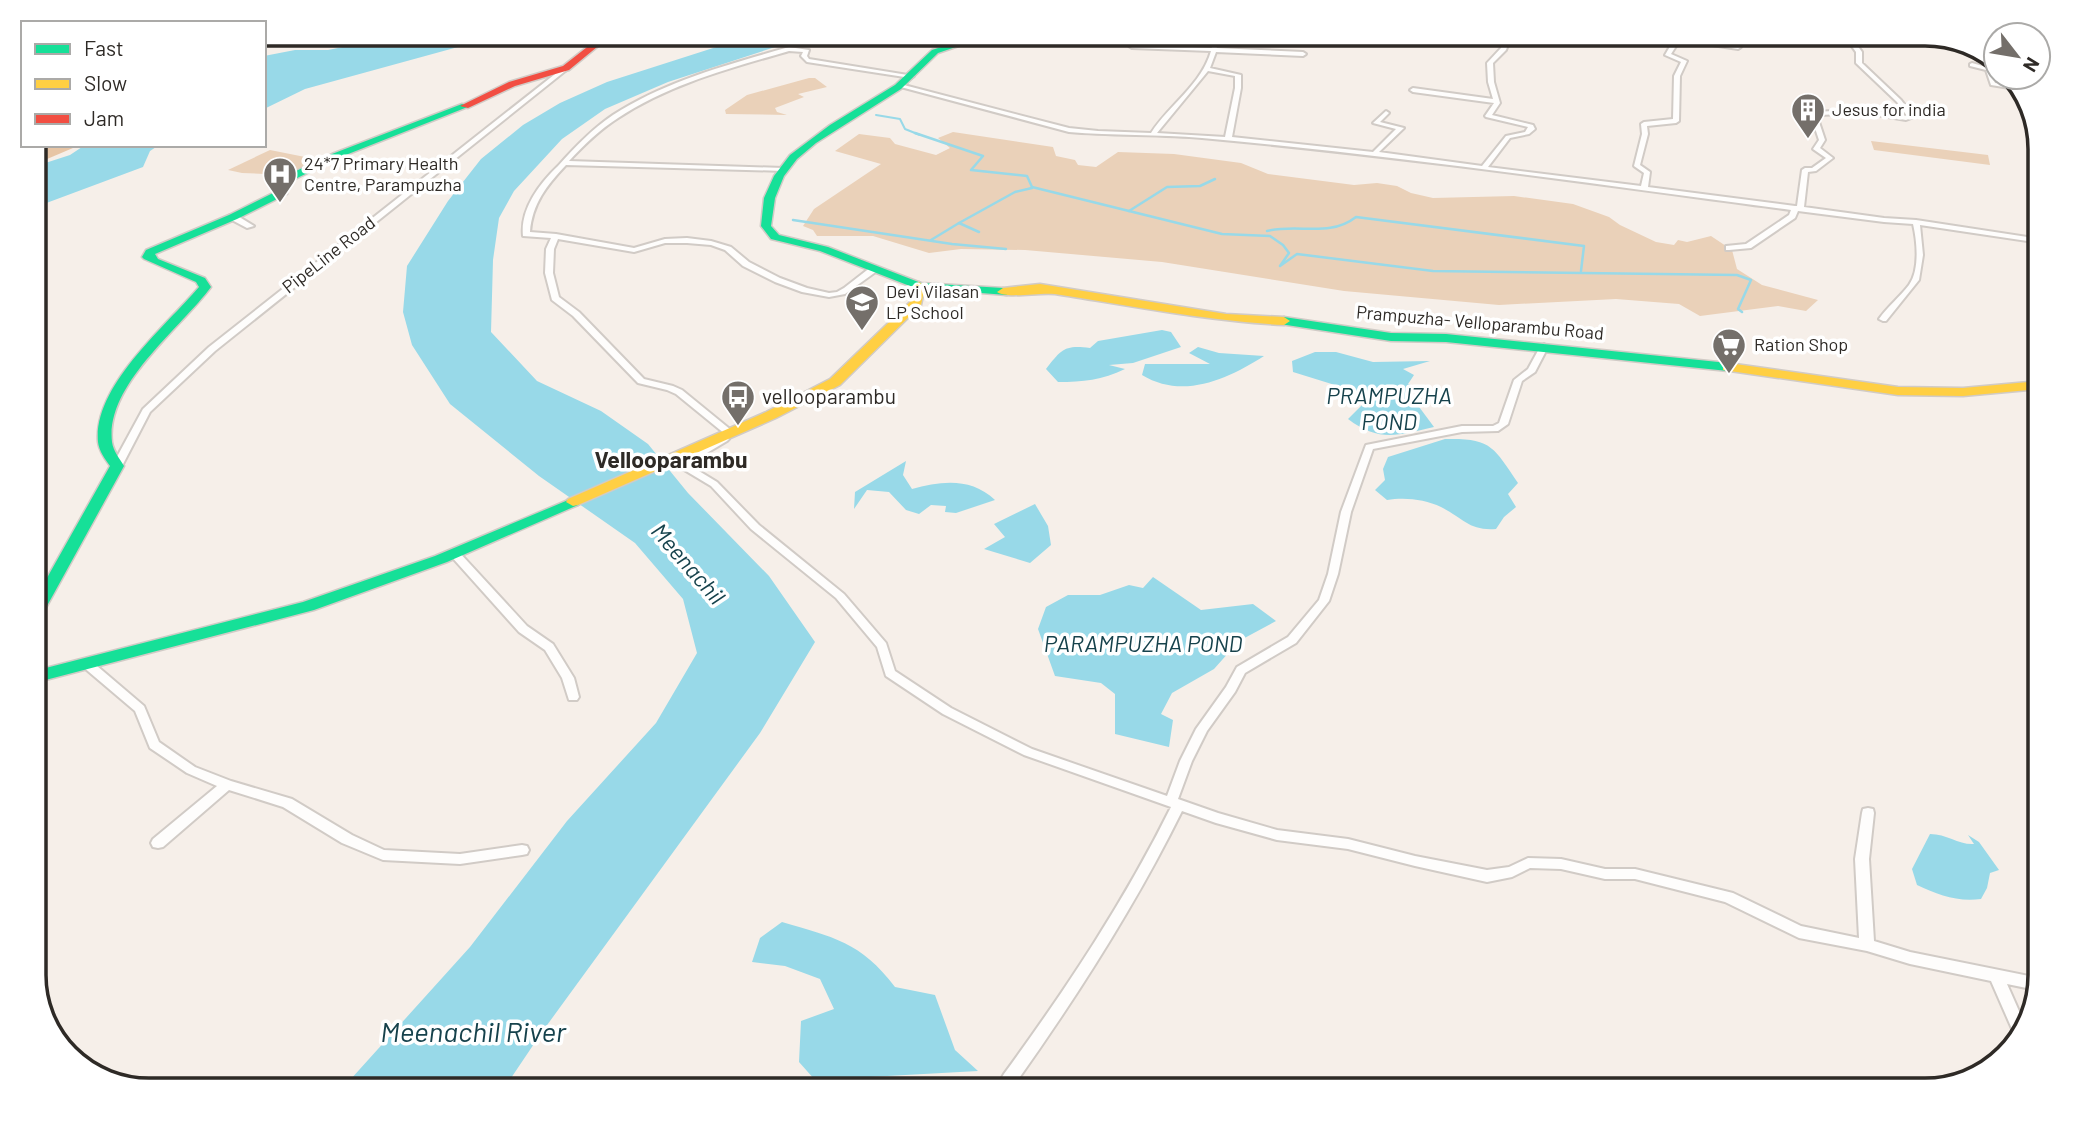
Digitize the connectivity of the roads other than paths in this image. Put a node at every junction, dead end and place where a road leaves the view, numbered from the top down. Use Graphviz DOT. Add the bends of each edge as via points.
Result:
graph roads {
  1 [pos="595,45"];
  2 [pos="952,45"];
  3 [pos="1213,45"];
  4 [pos="1505,45"];
  5 [pos="1674,45"];
  6 [pos="1722,45"];
  7 [pos="1854,45"];
  8 [pos="1132,46"];
  9 [pos="1738,47"];
  10 [pos="1214,51"];
  11 [pos="1303,54"];
  12 [pos="1972,65"];
  13 [pos="566,68"];
  14 [pos="1982,68"];
  15 [pos="1208,69"];
  16 [pos="906,81"];
  17 [pos="1413,90"];
  18 [pos="1496,101"];
  19 [pos="1386,113"];
  20 [pos="1153,134"];
  21 [pos="1228,140"];
  22 [pos="1374,154"];
  23 [pos="564,163"];
  24 [pos="1483,169"];
  25 [pos="783,170"];
  26 [pos="1644,189"];
  27 [pos="1798,209"];
  28 [pos="233,217"];
  29 [pos="1916,222"];
  30 [pos="250,226"];
  31 [pos="556,236"];
  32 [pos="2027,239"];
  33 [pos="1729,248"];
  34 [pos="874,269"];
  35 [pos="919,286"];
  36 [pos="1882,319"];
  37 [pos="1544,347"];
  38 [pos="2027,386"];
  39 [pos="733,430"];
  40 [pos="117,466"];
  41 [pos="454,553"];
  42 [pos="46,592"];
  43 [pos="86,663"];
  44 [pos="46,674"];
  45 [pos="573,696"];
  46 [pos="227,785"];
  47 [pos="1175,803"];
  48 [pos="1868,813"];
  49 [pos="158,843"];
  50 [pos="522,850"];
  51 [pos="1867,945"];
  52 [pos="1996,976"];
  53 [pos="2027,982"];
  54 [pos="2016,1022"];
  55 [pos="1010,1078"];
  1 -- 13 [label="main road"];
  2 -- 16 [label="main road" via="928,56"];
  3 -- 10 [label="street"];
  4 -- 18 [label="street" via="1490,63"];
  5 -- 26 [label="street" via="1668,55 1684,61 1677,76 1676,121 1644,124 1637,166 1647,172"];
  6 -- 9 [label="street"];
  7 -- 27 [label="street" via="1859,63 1911,117 1864,111 1818,113 1815,120 1822,140 1816,149 1830,159 1814,170 1805,170"];
  8 -- 10 [label="street"];
  10 -- 11 [label="street"];
  10 -- 15 [label="street"];
  12 -- 14 [label="street"];
  13 -- 28 [label="main road" via="512,83 335,156 284,180 279,183 285,191"];
  13 -- 40 [label="street, PipeLine Road" via="212,349 146,411"];
  15 -- 20 [label="street"];
  15 -- 21 [label="street" via="1238,75"];
  16 -- 20 [label="street" via="1047,126"];
  16 -- 23 [label="street" via="807,60 807,51 789,49 708,74 635,105 597,130"];
  16 -- 25 [label="main road" via="818,135"];
  17 -- 18 [label="street"];
  18 -- 24 [label="street" via="1488,116 1532,129 1507,137"];
  19 -- 22 [label="street" via="1377,123 1401,130"];
  20 -- 21 [label="street"];
  21 -- 22 [label="street"];
  22 -- 24 [label="street"];
  23 -- 25 [label="street"];
  23 -- 31 [label="street" via="539,192 527,216 526,234"];
  24 -- 26 [label="street"];
  25 -- 34 [label="main road, Prampuzha- Velloparambu Road" via="766,217 766,226 775,237 824,249"];
  26 -- 27 [label="street"];
  27 -- 29 [label="street"];
  27 -- 33 [label="street" via="1748,246"];
  28 -- 30 [label="street"];
  28 -- 40 [label="main road" via="150,252 148,257 154,261 201,280 205,288 108,407 103,442"];
  29 -- 32 [label="street"];
  29 -- 36 [label="street" via="1921,236 1917,275"];
  31 -- 34 [label="street" via="634,250 681,241 726,247 773,278 832,295"];
  31 -- 39 [label="street" via="549,273 555,298 641,381 679,392"];
  34 -- 35 [label="main road, Prampuzha- Velloparambu Road"];
  35 -- 37 [label="main road, Prampuzha- Velloparambu Road" via="999,292 1040,288 1226,318 1260,318 1391,337"];
  35 -- 39 [label="main road" via="917,302 835,382"];
  37 -- 38 [label="main road, Prampuzha- Velloparambu Road" via="1898,391"];
  37 -- 47 [label="street" via="1532,370 1518,380 1503,424 1496,429 1462,429 1370,447 1346,512 1324,601 1292,640 1241,670 1185,761"];
  39 -- 41 [label="main road"];
  39 -- 47 [label="street" via="735,433 684,466 714,484 755,527 840,596 882,646 890,673 947,711 1028,752"];
  40 -- 42 [label="main road"];
  41 -- 43 [label="main road" via="308,606"];
  41 -- 45 [label="street" via="523,629 549,647"];
  43 -- 44 [label="main road"];
  43 -- 46 [label="street" via="140,709 154,745 191,770"];
  46 -- 49 [label="street"];
  46 -- 50 [label="street" via="287,803 383,855 460,859"];
  47 -- 51 [label="street" via="1277,835 1348,844 1487,876 1512,872 1528,863 1635,874 1728,897 1799,932"];
  47 -- 55 [label="street" via="1156,852 1059,1011"];
  48 -- 51 [label="street" via="1862,859"];
  51 -- 52 [label="street"];
  52 -- 53 [label="street"];
  52 -- 54 [label="street"];
}
